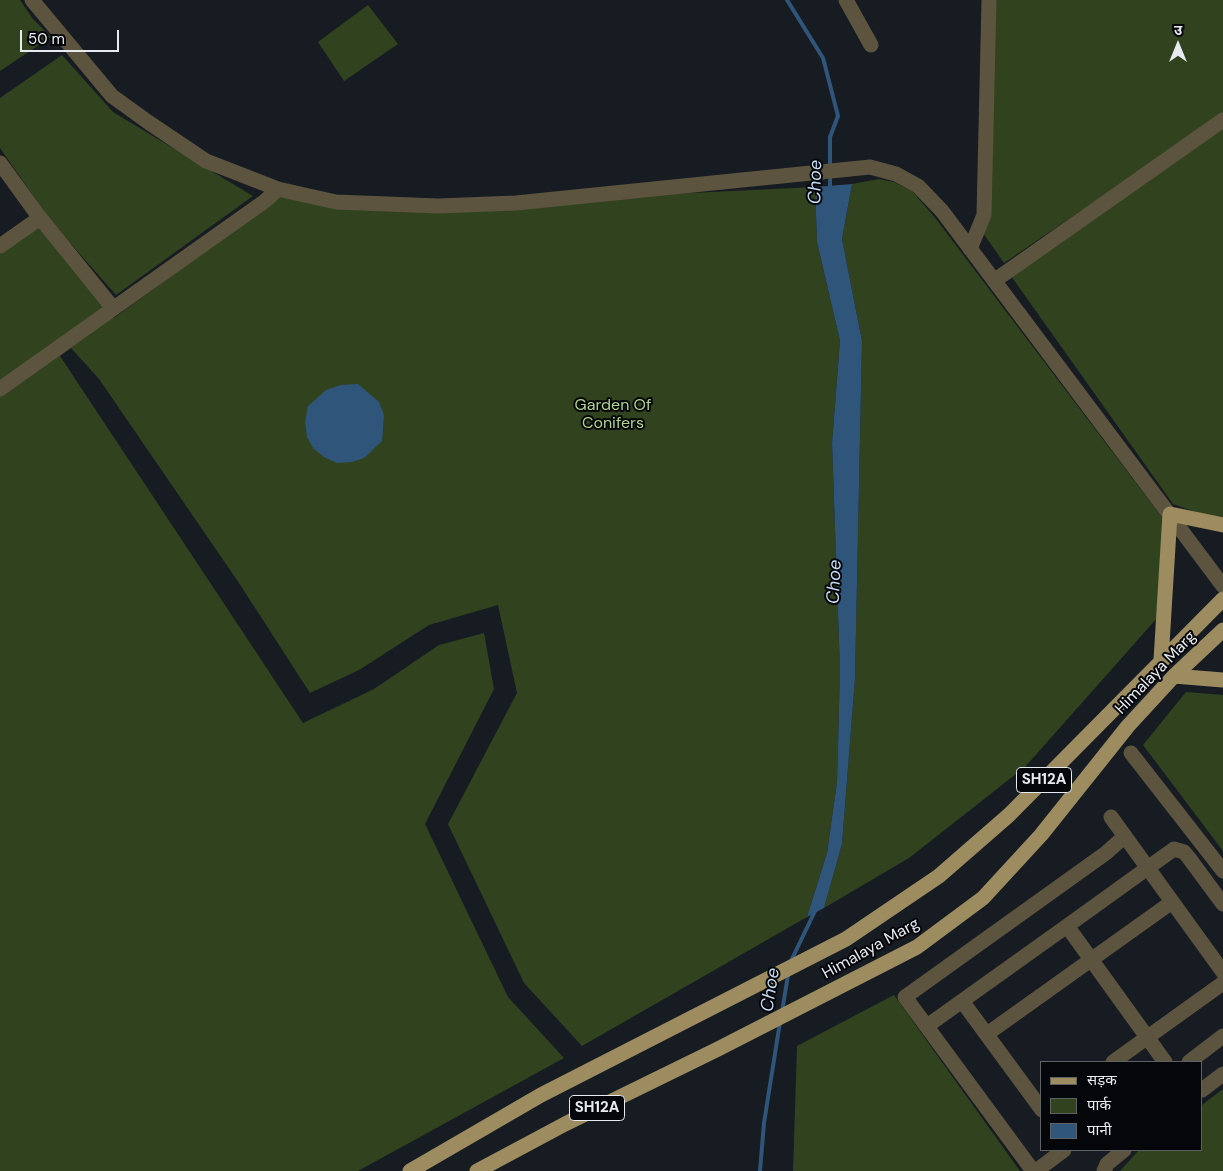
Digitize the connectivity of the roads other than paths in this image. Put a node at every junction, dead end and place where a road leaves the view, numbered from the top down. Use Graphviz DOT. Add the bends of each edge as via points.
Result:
graph roads {
  1 [pos="32,0"];
  2 [pos="846,0"];
  3 [pos="989,0"];
  4 [pos="871,44"];
  5 [pos="1223,120"];
  6 [pos="0,162"];
  7 [pos="278,189"];
  8 [pos="40,218"];
  9 [pos="1,242"];
  10 [pos="970,249"];
  11 [pos="994,281"];
  12 [pos="113,308"];
  13 [pos="0,388"];
  14 [pos="1170,514"];
  15 [pos="1223,525"];
  16 [pos="1223,586"];
  17 [pos="1223,599"];
  18 [pos="1223,630"];
  19 [pos="1161,660"];
  20 [pos="1174,676"];
  21 [pos="1223,680"];
  22 [pos="1131,753"];
  23 [pos="1110,817"];
  24 [pos="1125,836"];
  25 [pos="1147,868"];
  26 [pos="1223,871"];
  27 [pos="1172,902"];
  28 [pos="1223,904"];
  29 [pos="1067,926"];
  30 [pos="1092,959"];
  31 [pos="1223,972"];
  32 [pos="1223,983"];
  33 [pos="962,1001"];
  34 [pos="927,1026"];
  35 [pos="987,1034"];
  36 [pos="1223,1036"];
  37 [pos="1148,1037"];
  38 [pos="1114,1061"];
  39 [pos="1164,1061"];
  40 [pos="1190,1061"];
  41 [pos="1223,1074"];
  42 [pos="1203,1089"];
  43 [pos="1040,1107"];
  44 [pos="1063,1151"];
  45 [pos="1123,1151"];
  46 [pos="410,1171"];
  47 [pos="478,1171"];
  48 [pos="1035,1171"];
  49 [pos="1104,1171"];
  1 -- 7 [label="street" via="112,96 206,161"];
  2 -- 4 [label="street"];
  3 -- 10 [label="street" via="984,215"];
  5 -- 11 [label="street"];
  6 -- 8 [label="street"];
  7 -- 10 [label="street" via="336,202 438,206 589,197 870,167 896,174 918,186"];
  7 -- 12 [label="street"];
  8 -- 9 [label="street"];
  8 -- 12 [label="street"];
  10 -- 11 [label="street"];
  11 -- 14 [label="street"];
  12 -- 13 [label="street"];
  14 -- 15 [label="main road"];
  14 -- 16 [label="street"];
  14 -- 19 [label="main road"];
  17 -- 19 [label="main road, Himalaya Marg / SH12A"];
  18 -- 20 [label="main road, Himalaya Marg / SH12A"];
  19 -- 46 [label="main road, Himalaya Marg / SH12A" via="1009,815 940,876 846,939 542,1096"];
  20 -- 21 [label="main road"];
  20 -- 47 [label="main road, Himalaya Marg / SH12A" via="1128,726 1041,835 983,898 917,947"];
  22 -- 26 [label="street"];
  23 -- 24 [label="street"];
  24 -- 25 [label="street"];
  24 -- 34 [label="street" via="905,997"];
  25 -- 27 [label="street"];
  25 -- 28 [label="street" via="1174,849 1180,850"];
  25 -- 29 [label="street"];
  27 -- 30 [label="street"];
  27 -- 31 [label="street"];
  29 -- 30 [label="street"];
  29 -- 33 [label="street"];
  30 -- 35 [label="street"];
  30 -- 37 [label="street"];
  32 -- 37 [label="street"];
  33 -- 34 [label="street"];
  33 -- 35 [label="street"];
  34 -- 48 [label="street"];
  35 -- 43 [label="street"];
  36 -- 40 [label="street"];
  37 -- 38 [label="street"];
  37 -- 39 [label="street"];
  41 -- 42 [label="street"];
  44 -- 48 [label="street"];
  45 -- 49 [label="street" via="1107,1164"];
}
